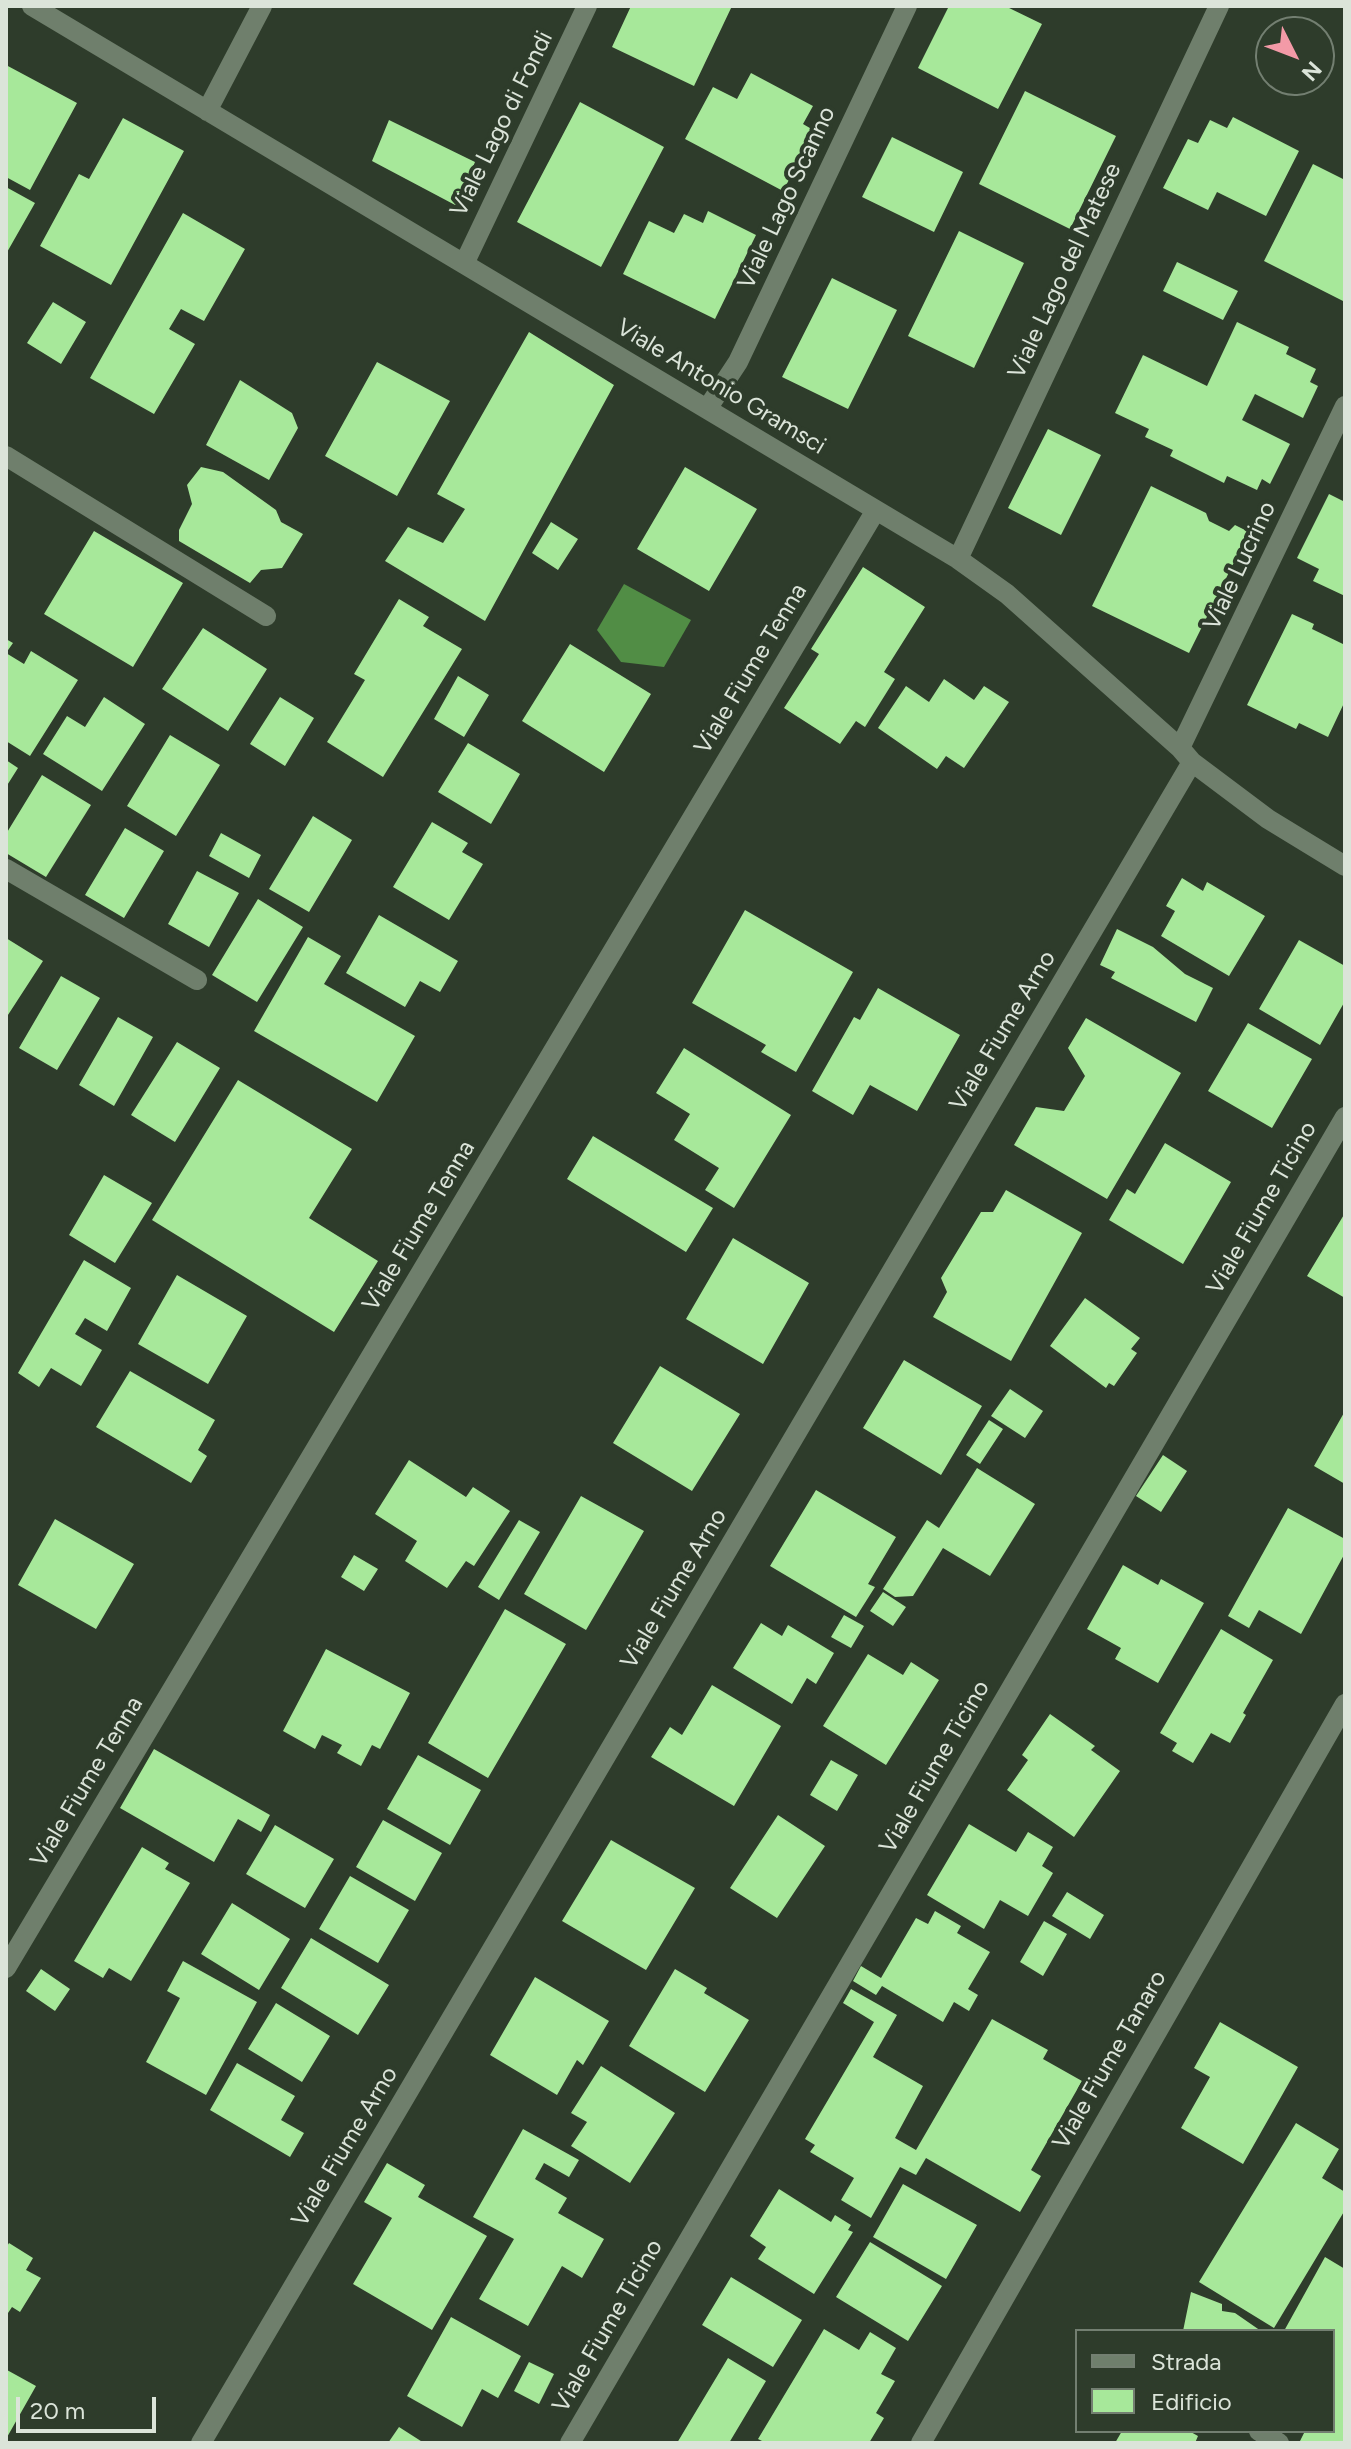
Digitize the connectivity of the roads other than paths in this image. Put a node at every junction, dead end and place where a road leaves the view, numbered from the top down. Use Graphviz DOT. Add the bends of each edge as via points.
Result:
graph roads {
  1 [pos="32,6"];
  2 [pos="262,6"];
  3 [pos="587,6"];
  4 [pos="907,6"];
  5 [pos="1219,6"];
  6 [pos="207,111"];
  7 [pos="464,264"];
  8 [pos="1345,406"];
  9 [pos="707,409"];
  10 [pos="6,456"];
  11 [pos="876,510"];
  12 [pos="958,559"];
  13 [pos="266,616"];
  14 [pos="1186,755"];
  15 [pos="1345,866"];
  16 [pos="6,869"];
  17 [pos="197,980"];
  18 [pos="1345,1117"];
  19 [pos="1345,1704"];
  20 [pos="6,1968"];
  21 [pos="201,2443"];
  22 [pos="570,2443"];
  23 [pos="921,2443"];
  1 -- 6 [label="street, Viale Antonio Gramsci"];
  2 -- 6 [label="street"];
  3 -- 7 [label="street, Viale Lago di Fondi"];
  4 -- 9 [label="street, Viale Lago Scanno" via="738,362"];
  5 -- 12 [label="street, Viale Lago del Matese"];
  6 -- 7 [label="street, Viale Antonio Gramsci"];
  7 -- 9 [label="street, Viale Antonio Gramsci"];
  8 -- 14 [label="street, Viale Lucrino"];
  9 -- 11 [label="street, Viale Antonio Gramsci"];
  10 -- 13 [label="street"];
  11 -- 12 [label="street, Viale Antonio Gramsci"];
  11 -- 20 [label="street, Viale Fiume Tenna"];
  12 -- 14 [label="street, Viale Antonio Gramsci" via="1007,594"];
  14 -- 15 [label="street, Viale Antonio Gramsci" via="1268,819"];
  14 -- 21 [label="street, Viale Fiume Arno"];
  16 -- 17 [label="street"];
  18 -- 22 [label="street, Viale Fiume Ticino"];
  19 -- 23 [label="street, Viale Fiume Tanaro"];
}
